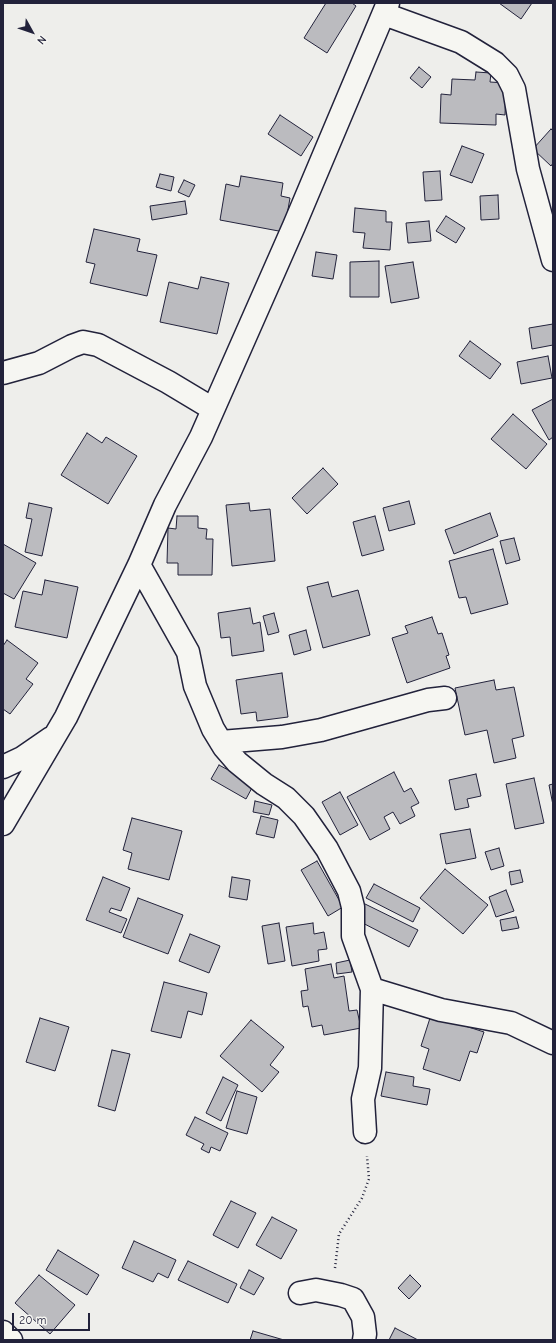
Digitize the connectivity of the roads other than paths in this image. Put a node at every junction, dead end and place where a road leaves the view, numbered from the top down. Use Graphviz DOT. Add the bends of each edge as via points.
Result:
graph roads {
  1 [pos="386,9"];
  2 [pos="553,260"];
  3 [pos="3,373"];
  4 [pos="213,410"];
  5 [pos="139,566"];
  6 [pos="445,698"];
  7 [pos="56,735"];
  8 [pos="221,742"];
  9 [pos="3,766"];
  10 [pos="3,824"];
  11 [pos="372,989"];
  12 [pos="553,1043"];
  13 [pos="365,1132"];
  14 [pos="300,1293"];
  15 [pos="3,1332"];
  16 [pos="11,1340"];
  17 [pos="364,1340"];
  1 -- 2 [label="street" via="462,42 495,63 507,75 514,89 528,169"];
  1 -- 4 [label="street"];
  3 -- 4 [label="street" via="39,363 83,342 98,345 168,382"];
  4 -- 5 [label="street" via="165,505"];
  5 -- 7 [label="street"];
  5 -- 8 [label="street" via="188,652 195,686"];
  6 -- 8 [label="street" via="428,700 321,730 282,737"];
  7 -- 9 [label="street" via="22,758"];
  7 -- 10 [label="street"];
  8 -- 11 [label="street" via="237,762 286,798 304,816 327,849 349,891 353,907 353,936"];
  11 -- 12 [label="street" via="441,1010 511,1023"];
  11 -- 13 [label="street" via="370,1068 363,1099"];
  14 -- 17 [label="street" via="316,1290 353,1299 362,1317"];
  15 -- 16 [label="street"];
}
